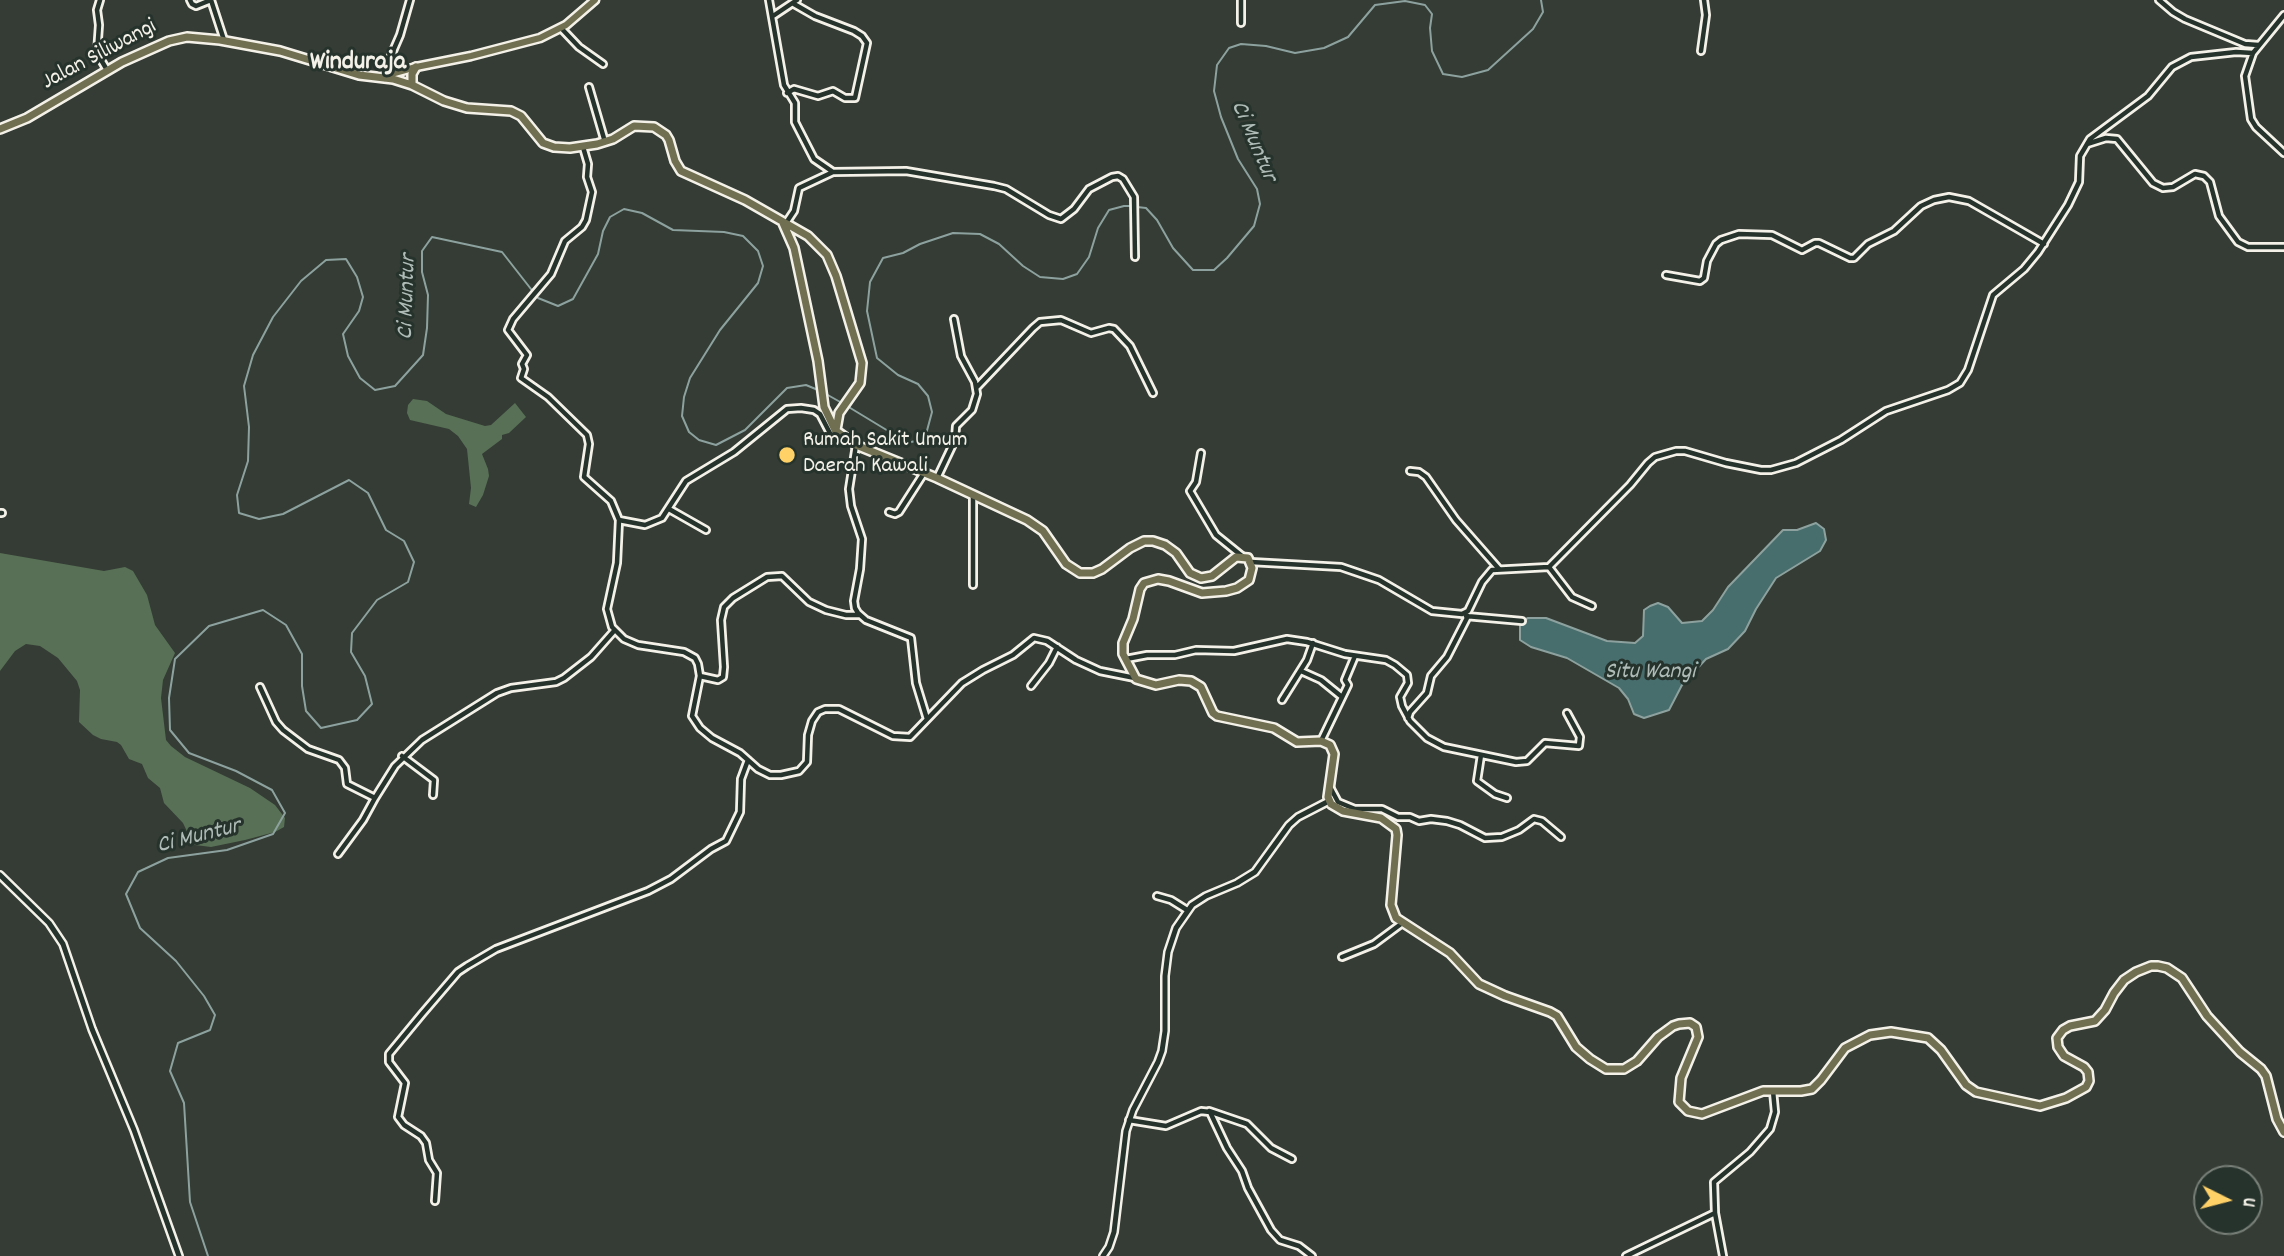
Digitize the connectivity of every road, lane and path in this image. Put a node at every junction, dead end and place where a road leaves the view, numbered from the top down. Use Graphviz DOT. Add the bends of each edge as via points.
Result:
graph roads {
  1 [pos="100,0"];
  2 [pos="190,0"];
  3 [pos="211,0"];
  4 [pos="410,0"];
  5 [pos="594,0"];
  6 [pos="769,0"];
  7 [pos="1241,0"];
  8 [pos="1704,0"];
  9 [pos="2159,0"];
  10 [pos="795,2"];
  11 [pos="2284,15"];
  12 [pos="773,16"];
  13 [pos="1241,23"];
  14 [pos="561,28"];
  15 [pos="224,40"];
  16 [pos="2259,45"];
  17 [pos="1702,51"];
  18 [pos="2253,52"];
  19 [pos="603,64"];
  20 [pos="416,66"];
  21 [pos="107,70"];
  22 [pos="388,76"];
  23 [pos="412,85"];
  24 [pos="589,86"];
  25 [pos="787,93"];
  26 [pos="0,130"];
  27 [pos="605,142"];
  28 [pos="2085,145"];
  29 [pos="583,147"];
  30 [pos="2284,153"];
  31 [pos="832,172"];
  32 [pos="784,223"];
  33 [pos="2044,244"];
  34 [pos="2284,247"];
  35 [pos="1135,257"];
  36 [pos="1666,275"];
  37 [pos="954,319"];
  38 [pos="977,387"];
  39 [pos="1153,393"];
  40 [pos="835,430"];
  41 [pos="845,438"];
  42 [pos="856,445"];
  43 [pos="1201,453"];
  44 [pos="1410,471"];
  45 [pos="924,473"];
  46 [pos="937,478"];
  47 [pos="973,495"];
  48 [pos="669,509"];
  49 [pos="889,512"];
  50 [pos="619,520"];
  51 [pos="706,530"];
  52 [pos="1242,556"];
  53 [pos="1251,562"];
  54 [pos="1549,567"];
  55 [pos="1499,569"];
  56 [pos="974,585"];
  57 [pos="1592,606"];
  58 [pos="860,615"];
  59 [pos="1465,615"];
  60 [pos="1522,621"];
  61 [pos="614,631"];
  62 [pos="1313,643"];
  63 [pos="1057,647"];
  64 [pos="1355,656"];
  65 [pos="1126,659"];
  66 [pos="1301,671"];
  67 [pos="700,676"];
  68 [pos="1136,679"];
  69 [pos="1031,686"];
  70 [pos="260,687"];
  71 [pos="1342,697"];
  72 [pos="1282,700"];
  73 [pos="1567,713"];
  74 [pos="1408,718"];
  75 [pos="927,719"];
  76 [pos="1321,741"];
  77 [pos="1481,755"];
  78 [pos="402,757"];
  79 [pos="748,760"];
  80 [pos="1329,786"];
  81 [pos="433,795"];
  82 [pos="375,797"];
  83 [pos="1507,798"];
  84 [pos="1329,801"];
  85 [pos="1562,837"];
  86 [pos="338,854"];
  87 [pos="0,876"];
  88 [pos="1157,896"];
  89 [pos="1187,910"];
  90 [pos="1401,924"];
  91 [pos="1342,957"];
  92 [pos="1773,1091"];
  93 [pos="1208,1111"];
  94 [pos="1129,1120"];
  95 [pos="2284,1132"];
  96 [pos="1292,1159"];
  97 [pos="435,1201"];
  98 [pos="1715,1213"];
  99 [pos="179,1256"];
  100 [pos="1102,1256"];
  101 [pos="1312,1256"];
  102 [pos="1626,1256"];
  103 [pos="1723,1256"];
  1 -- 21 [label="street" via="97,53"];
  2 -- 3 [label="street" via="196,6"];
  3 -- 15 [label="street"];
  4 -- 22 [label="street"];
  5 -- 14 [label="main road"];
  6 -- 12 [label="street"];
  7 -- 13 [label="street"];
  8 -- 17 [label="street"];
  9 -- 16 [label="street" via="2185,19 2245,44"];
  10 -- 12 [label="street"];
  10 -- 25 [label="street" via="815,16 854,31 866,43 855,98 834,91 818,96 794,89"];
  11 -- 16 [label="street"];
  12 -- 25 [label="street"];
  14 -- 19 [label="street"];
  14 -- 20 [label="main road" via="505,48"];
  15 -- 21 [label="highway, Jalan Siliwangi" via="176,38"];
  15 -- 22 [label="highway, Jalan Siliwangi" via="359,75"];
  16 -- 18 [label="street"];
  18 -- 28 [label="street" via="2180,62 2148,96"];
  18 -- 30 [label="street" via="2245,76 2251,119"];
  20 -- 22 [label="main road"];
  20 -- 23 [label="highway"];
  21 -- 26 [label="highway, Jalan Siliwangi"];
  22 -- 23 [label="highway, Jalan Siliwangi"];
  23 -- 29 [label="highway, Jalan Siliwangi" via="467,108 516,113 543,143 554,147"];
  24 -- 27 [label="street"];
  25 -- 31 [label="street" via="795,103 796,123 814,159"];
  27 -- 29 [label="highway, Jalan Siliwangi"];
  27 -- 32 [label="highway, Jalan Siliwangi" via="634,126 654,127 666,135 681,171"];
  28 -- 33 [label="street" via="2078,187"];
  28 -- 34 [label="street" via="2117,139 2162,188 2195,174 2204,176 2210,182 2219,216 2238,242 2248,247"];
  29 -- 50 [label="street" via="592,192 588,215 565,241 553,271 508,330 527,355 521,377 587,435 584,477 611,501"];
  31 -- 32 [label="street" via="800,188 794,211"];
  31 -- 35 [label="street" via="906,171 994,186 1061,219 1088,190 1115,176 1123,179 1134,200"];
  32 -- 40 [label="highway" via="794,248 824,407"];
  32 -- 40 [label="highway, Jalan Siliwangi" via="808,236 827,255 862,363 862,380 841,409"];
  33 -- 36 [label="street" via="1969,201 1949,197 1921,206 1852,259 1819,243 1802,250 1772,236 1739,234 1718,241 1700,281"];
  33 -- 54 [label="street" via="2024,269 1993,295 1965,378 1954,387 1886,411 1841,440 1771,470 1685,451 1655,457"];
  37 -- 38 [label="street" via="961,356"];
  38 -- 39 [label="street" via="1040,322 1061,320 1091,333 1114,329 1130,346"];
  38 -- 46 [label="street" via="975,403 958,423"];
  40 -- 41 [label="highway"];
  41 -- 42 [label="highway"];
  41 -- 48 [label="street" via="832,437 814,410 787,409 734,453 686,481"];
  42 -- 45 [label="highway"];
  42 -- 58 [label="street" via="849,489 862,539 854,601"];
  43 -- 52 [label="street" via="1190,491 1216,535"];
  44 -- 55 [label="street" via="1426,477"];
  45 -- 46 [label="highway"];
  45 -- 49 [label="street" via="899,512"];
  46 -- 47 [label="highway"];
  47 -- 52 [label="highway" via="1036,525 1066,565 1080,573 1102,569 1144,541 1165,545 1190,573 1201,578"];
  47 -- 56 [label="street"];
  48 -- 50 [label="street" via="662,518 645,525"];
  48 -- 51 [label="street"];
  50 -- 61 [label="street" via="617,562 607,609"];
  52 -- 53 [label="highway"];
  53 -- 59 [label="street" via="1341,567 1378,580 1432,611"];
  53 -- 65 [label="highway" via="1249,580 1226,591 1202,593 1158,579 1144,583 1123,642"];
  54 -- 55 [label="street"];
  54 -- 57 [label="street" via="1567,593"];
  55 -- 59 [label="street" via="1488,574"];
  58 -- 67 [label="street" via="826,610 803,597 782,576 768,577 724,607 723,677"];
  58 -- 75 [label="street" via="911,638 916,683"];
  59 -- 60 [label="street"];
  59 -- 74 [label="street" via="1447,658 1431,676 1427,693"];
  61 -- 67 [label="street" via="638,645 690,654"];
  61 -- 78 [label="street" via="564,678 487,697"];
  62 -- 64 [label="street"];
  62 -- 65 [label="street" via="1287,639 1234,651 1196,650"];
  62 -- 66 [label="street"];
  63 -- 68 [label="street" via="1100,671"];
  63 -- 69 [label="street"];
  63 -- 75 [label="street" via="1034,638 962,683"];
  64 -- 71 [label="street"];
  64 -- 74 [label="street" via="1386,660 1407,675 1400,701"];
  65 -- 68 [label="highway"];
  66 -- 71 [label="street"];
  66 -- 72 [label="street"];
  67 -- 79 [label="street" via="693,719 706,734"];
  68 -- 76 [label="highway" via="1156,685 1191,681 1201,687 1217,716 1274,728 1297,741"];
  70 -- 82 [label="street" via="283,730 308,749 339,760 347,784"];
  71 -- 76 [label="street"];
  73 -- 77 [label="street" via="1580,737 1579,746 1545,743 1522,762"];
  74 -- 77 [label="street" via="1437,744"];
  75 -- 79 [label="street" via="910,737 899,738 839,709 825,709 812,721 807,762 799,771 770,775"];
  76 -- 80 [label="highway" via="1330,744 1334,754"];
  77 -- 83 [label="street" via="1476,780"];
  78 -- 81 [label="street" via="435,780"];
  78 -- 82 [label="street"];
  79 -- 97 [label="street" via="741,779 740,812 726,841 648,891 496,949 467,965 389,1054 389,1062 405,1083 400,1121 426,1143 437,1173"];
  80 -- 84 [label="highway"];
  80 -- 85 [label="street" via="1338,803 1355,809 1447,821 1496,839 1537,819"];
  82 -- 86 [label="street"];
  84 -- 89 [label="main road" via="1289,825 1255,872"];
  84 -- 90 [label="highway" via="1343,811 1381,818 1396,829 1391,905"];
  87 -- 99 [label="main road" via="49,923 63,944"];
  88 -- 89 [label="street"];
  89 -- 94 [label="main road" via="1168,952 1162,1051"];
  90 -- 91 [label="street" via="1374,944"];
  90 -- 92 [label="highway" via="1450,953 1487,988 1550,1012 1563,1023 1582,1054 1606,1069 1630,1067 1658,1037 1690,1023 1698,1037 1679,1090 1679,1102 1688,1111 1710,1113"];
  92 -- 95 [label="highway" via="1812,1089 1845,1048 1870,1035 1891,1032 1928,1038 1976,1092 2033,1106 2048,1104 2083,1089 2089,1081 2084,1067 2060,1052 2059,1034 2070,1026 2095,1021 2124,980 2158,966 2182,978 2207,1016 2261,1069"];
  92 -- 98 [label="street" via="1775,1112 1770,1129 1714,1182"];
  93 -- 94 [label="street" via="1166,1126"];
  93 -- 96 [label="street" via="1247,1124 1271,1148"];
  93 -- 101 [label="street" via="1271,1230 1280,1240"];
  94 -- 100 [label="main road" via="1114,1232"];
  98 -- 102 [label="street"];
  98 -- 103 [label="street"];
}
